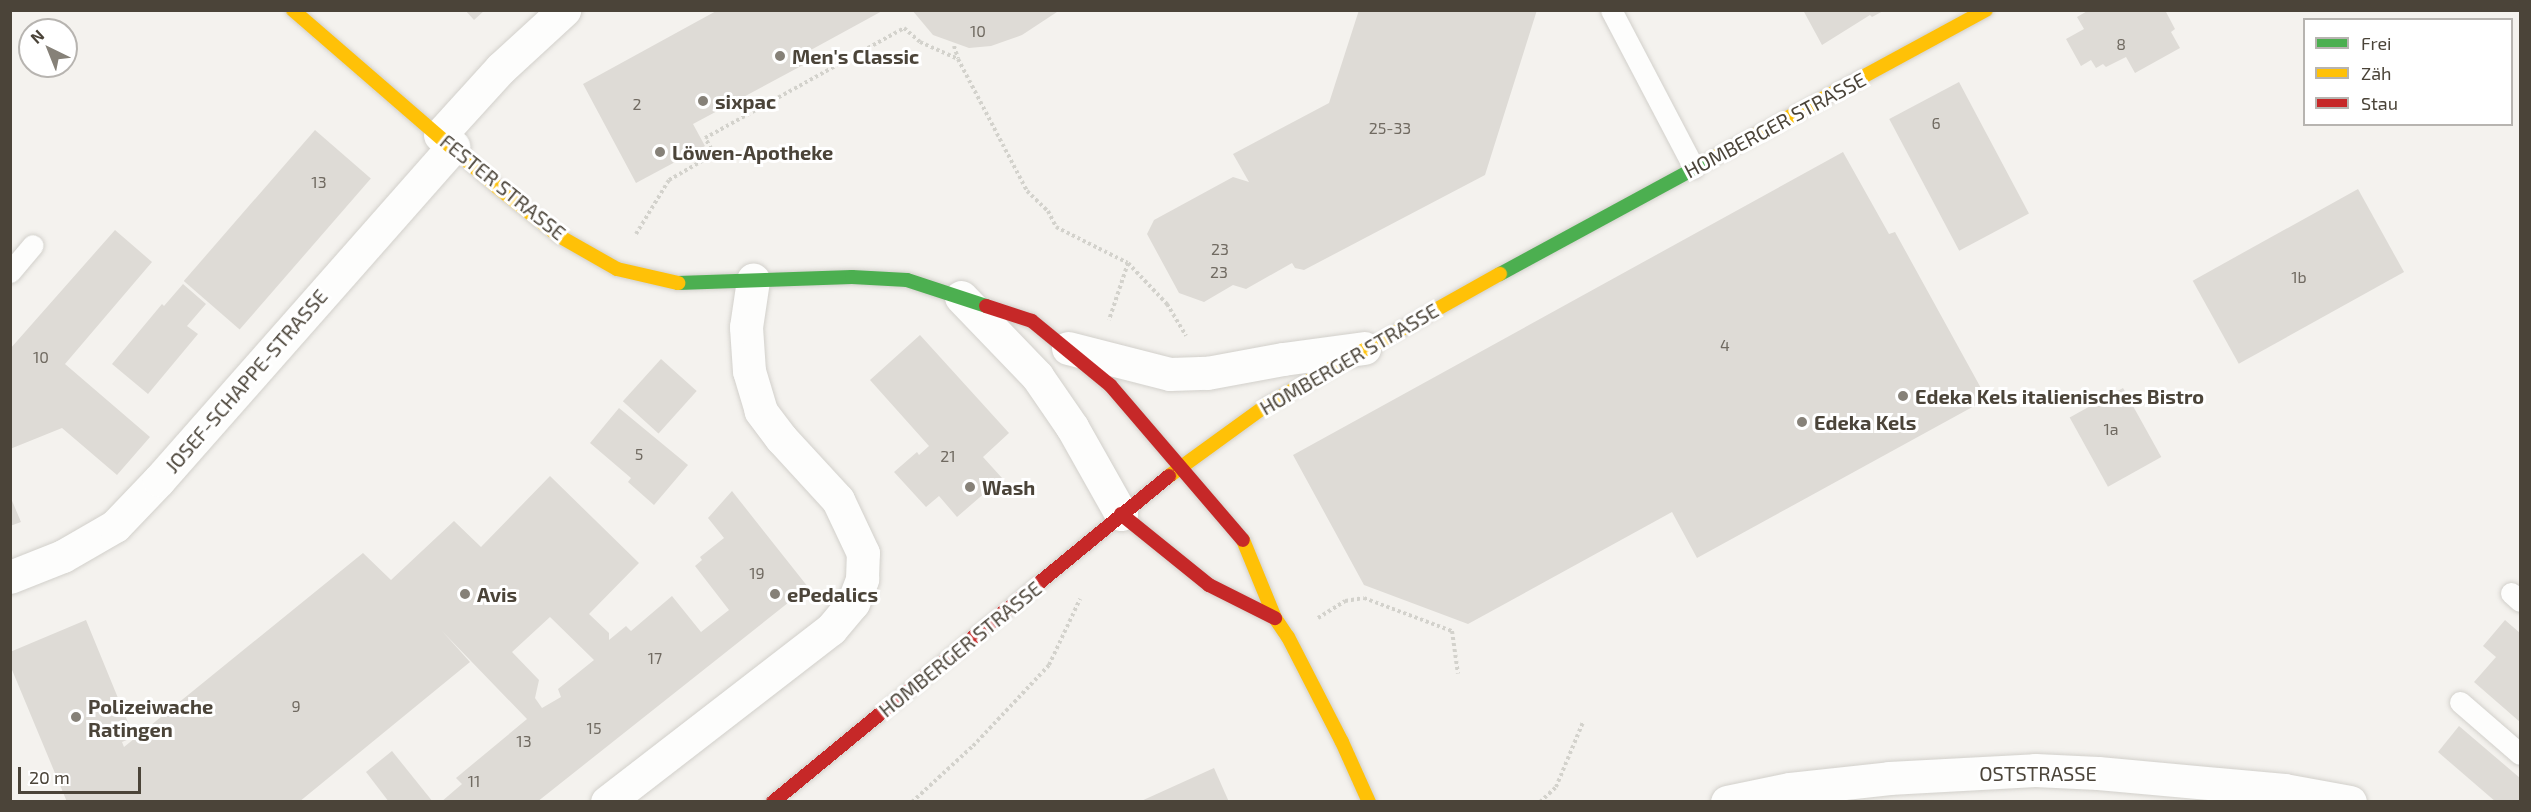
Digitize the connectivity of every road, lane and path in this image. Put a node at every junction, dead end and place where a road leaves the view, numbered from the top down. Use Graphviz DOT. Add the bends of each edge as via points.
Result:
graph roads {
  1 [pos="293,10"];
  2 [pos="564,10"];
  3 [pos="1611,10"];
  4 [pos="1986,10"];
  5 [pos="954,46"];
  6 [pos="958,59"];
  7 [pos="446,141"];
  8 [pos="1694,168"];
  9 [pos="33,244"];
  10 [pos="1128,263"];
  11 [pos="617,269"];
  12 [pos="10,272"];
  13 [pos="753,280"];
  14 [pos="961,297"];
  15 [pos="1178,320"];
  16 [pos="1068,348"];
  17 [pos="1364,348"];
  18 [pos="1099,355"];
  19 [pos="1182,466"];
  20 [pos="1121,514"];
  21 [pos="10,577"];
  22 [pos="1082,595"];
  23 [pos="1275,618"];
  24 [pos="1288,637"];
  25 [pos="1458,674"];
  26 [pos="2460,702"];
  27 [pos="1583,722"];
  28 [pos="2520,754"];
  29 [pos="607,801"];
  30 [pos="773,801"];
  31 [pos="912,801"];
  32 [pos="1369,801"];
  33 [pos="1540,801"];
  34 [pos="1727,801"];
  35 [pos="2350,801"];
  1 -- 7 [label="street, FESTER STRASSE"];
  2 -- 7 [label="street, JOSEF-SCHAPPE-STRASSE" via="501,68"];
  3 -- 8 [label="lane"];
  4 -- 8 [label="street, HOMBERGER STRASSE"];
  5 -- 6 [label="path"];
  6 -- 10 [label="path" via="1027,190 1048,211 1056,227"];
  6 -- 11 [label="path" via="920,42 904,28 705,138 714,154 669,180"];
  7 -- 11 [label="street, FESTER STRASSE" via="560,236"];
  7 -- 21 [label="street, JOSEF-SCHAPPE-STRASSE" via="159,480 115,526 72,552"];
  8 -- 17 [label="street, HOMBERGER STRASSE"];
  9 -- 12 [label="lane"];
  10 -- 15 [label="path"];
  10 -- 18 [label="path"];
  11 -- 13 [label="street, FESTER STRASSE" via="674,283"];
  13 -- 14 [label="street, FESTER STRASSE" via="852,276 907,279"];
  13 -- 29 [label="street" via="746,327 749,371 761,411 838,500 863,553 862,579 853,603 831,629"];
  14 -- 16 [label="street, FESTER STRASSE" via="1032,321"];
  14 -- 20 [label="street, FESTER STRASSE" via="1037,376 1072,427"];
  16 -- 18 [label="street, FESTER STRASSE"];
  16 -- 19 [label="street, FESTER STRASSE" via="1110,385"];
  17 -- 18 [label="street, FESTER STRASSE" via="1207,373 1170,374"];
  17 -- 19 [label="street, HOMBERGER STRASSE" via="1268,404"];
  19 -- 20 [label="street, HOMBERGER STRASSE"];
  19 -- 23 [label="street, FESTER STRASSE" via="1246,545"];
  20 -- 23 [label="street" via="1209,585"];
  20 -- 30 [label="street, HOMBERGER STRASSE"];
  22 -- 31 [label="path" via="1049,665 973,746"];
  23 -- 24 [label="street, FESTER STRASSE"];
  24 -- 25 [label="path" via="1345,601 1364,597 1452,631"];
  24 -- 32 [label="street, FESTER STRASSE"];
  26 -- 28 [label="lane"];
  27 -- 33 [label="path" via="1556,787"];
  34 -- 35 [label="street, OSTSTRASSE" via="1888,778 2035,771 2273,789"];
}
